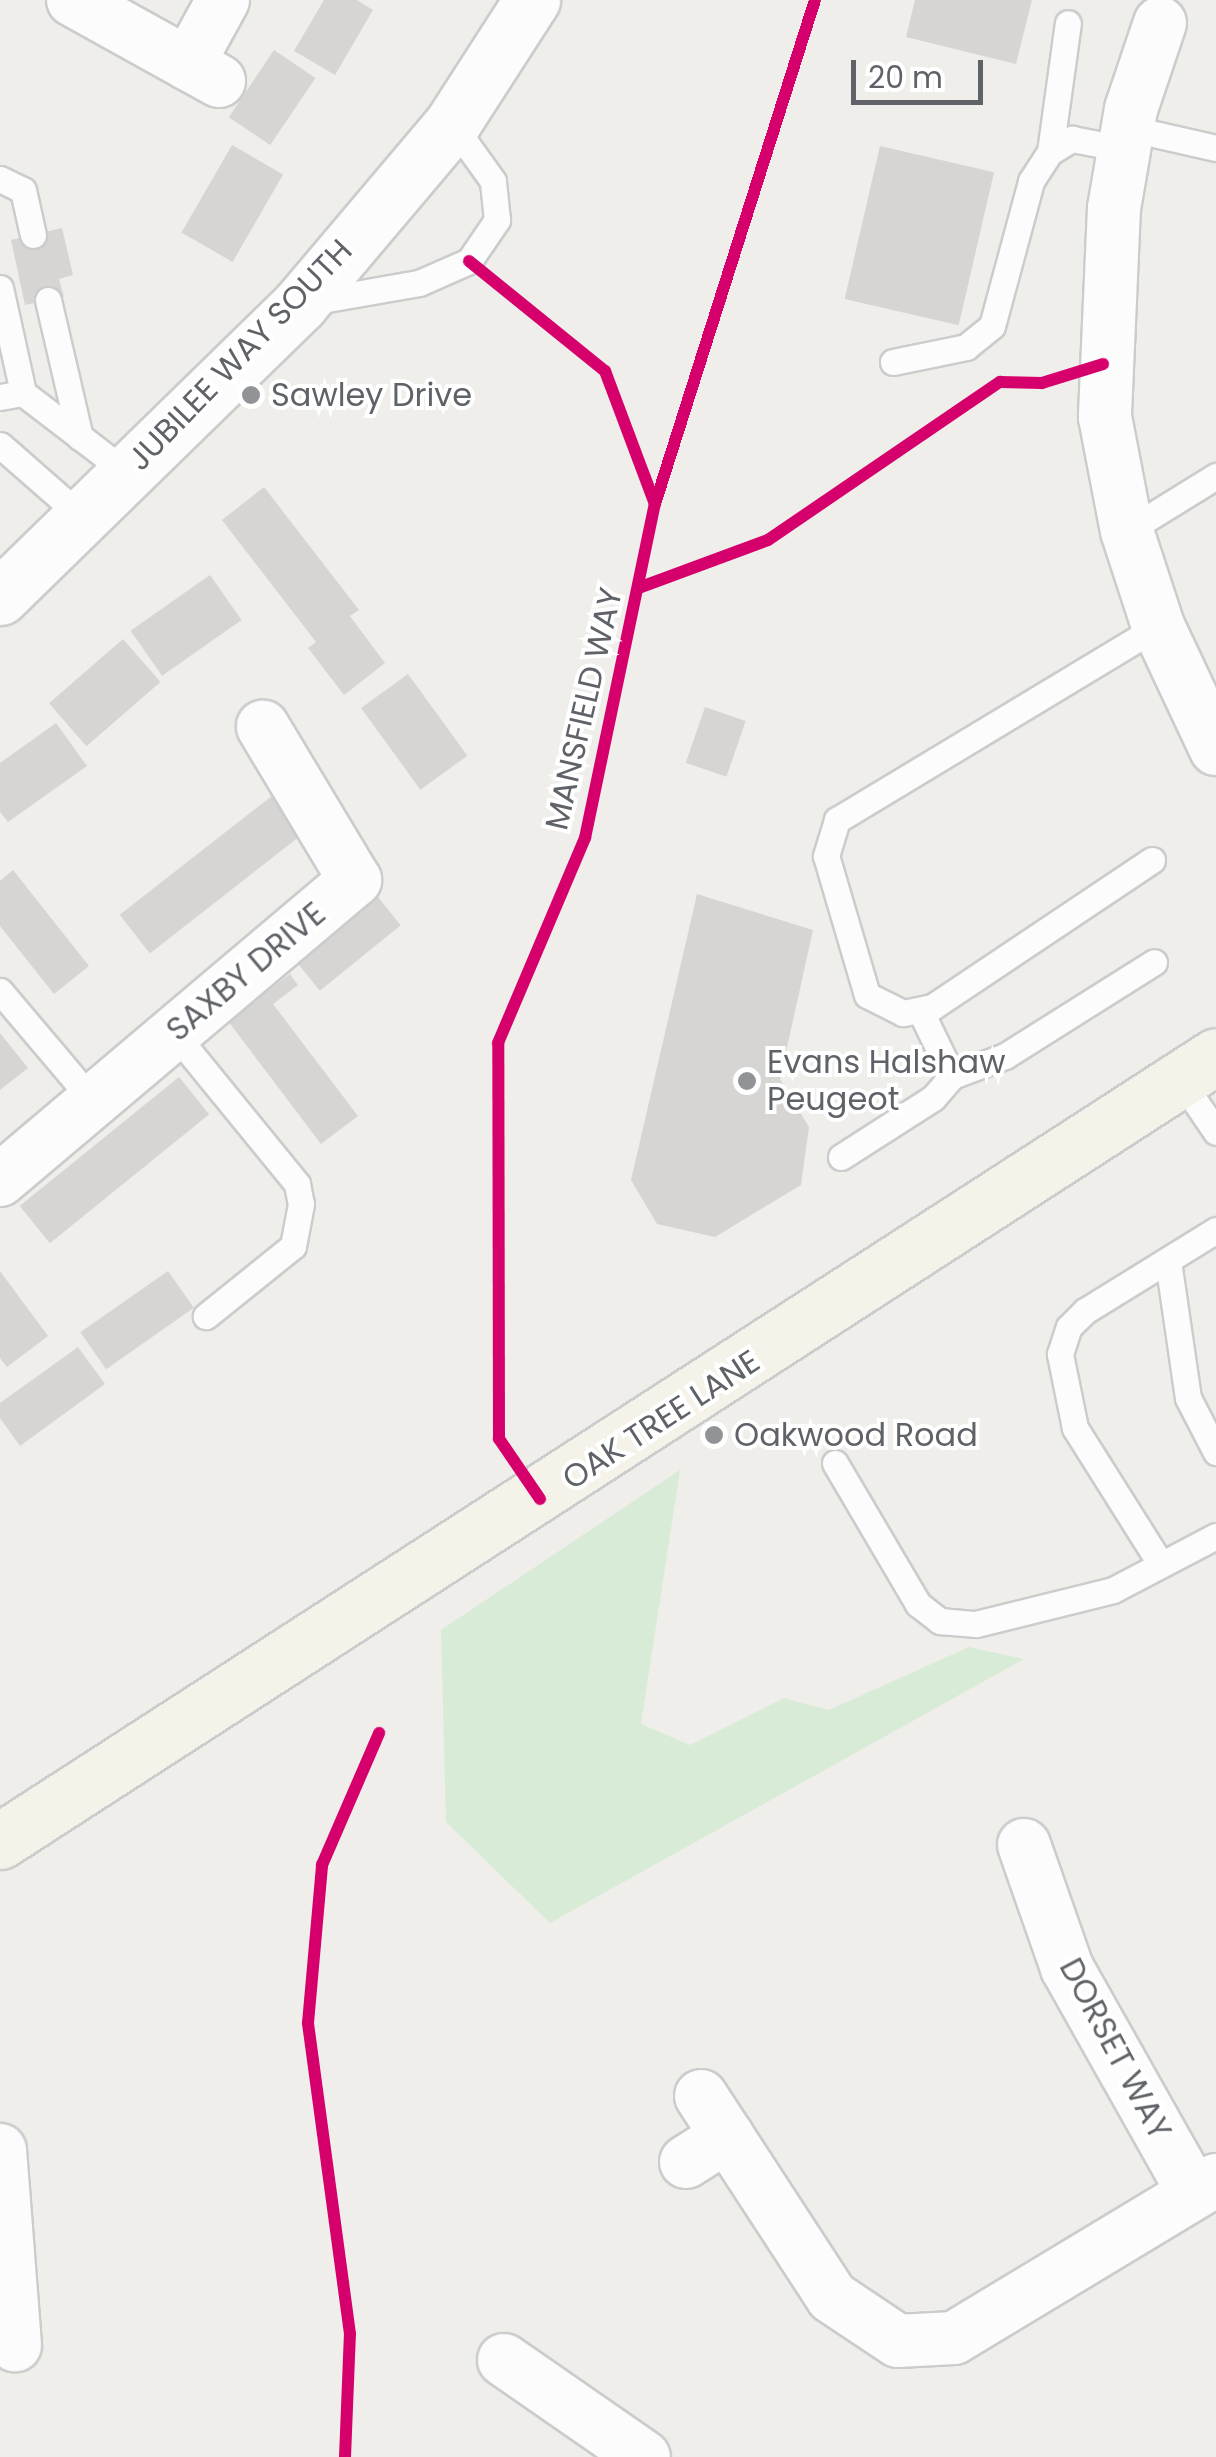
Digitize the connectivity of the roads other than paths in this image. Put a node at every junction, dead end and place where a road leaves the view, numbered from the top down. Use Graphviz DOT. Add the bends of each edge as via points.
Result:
graph roads {
  1 [pos="73,0"];
  2 [pos="224,0"];
  3 [pos="532,0"];
  4 [pos="1167,12"];
  5 [pos="1068,22"];
  6 [pos="452,124"];
  7 [pos="1126,138"];
  8 [pos="1216,148"];
  9 [pos="1050,152"];
  10 [pos="0,179"];
  11 [pos="33,235"];
  12 [pos="0,288"];
  13 [pos="48,300"];
  14 [pos="300,304"];
  15 [pos="893,362"];
  16 [pos="11,395"];
  17 [pos="80,437"];
  18 [pos="0,445"];
  19 [pos="126,472"];
  20 [pos="1216,476"];
  21 [pos="81,516"];
  22 [pos="1127,531"];
  23 [pos="0,597"];
  24 [pos="1158,626"];
  25 [pos="263,726"];
  26 [pos="1216,750"];
  27 [pos="1152,860"];
  28 [pos="1154,962"];
  29 [pos="0,991"];
  30 [pos="920,1010"];
  31 [pos="174,1033"];
  32 [pos="1198,1067"];
  33 [pos="952,1076"];
  34 [pos="94,1101"];
  35 [pos="1216,1132"];
  36 [pos="842,1157"];
  37 [pos="0,1180"];
  38 [pos="1216,1230"];
  39 [pos="1168,1262"];
  40 [pos="206,1316"];
  41 [pos="1216,1452"];
  42 [pos="836,1463"];
  43 [pos="1216,1536"];
  44 [pos="1160,1563"];
  45 [pos="0,1841"];
  46 [pos="1024,1845"];
  47 [pos="704,2131"];
  48 [pos="0,2150"];
  49 [pos="1205,2186"];
  50 [pos="2,2219"];
  51 [pos="15,2345"];
  52 [pos="504,2360"];
  53 [pos="644,2457"];
  1 -- 2 [label="street" via="203,72"];
  3 -- 6 [label="street, JUBILEE WAY SOUTH"];
  4 -- 7 [label="street"];
  5 -- 9 [label="lane"];
  6 -- 14 [label="street, JUBILEE WAY SOUTH"];
  6 -- 14 [label="lane" via="493,182 497,220 469,262 419,283"];
  7 -- 8 [label="lane"];
  7 -- 9 [label="lane" via="1072,139"];
  7 -- 22 [label="street" via="1103,364"];
  9 -- 15 [label="lane" via="1031,181 992,326 966,347"];
  10 -- 11 [label="lane" via="23,190"];
  12 -- 16 [label="lane"];
  13 -- 17 [label="lane"];
  14 -- 19 [label="street, JUBILEE WAY SOUTH"];
  16 -- 17 [label="lane"];
  17 -- 19 [label="lane"];
  18 -- 21 [label="lane"];
  19 -- 21 [label="street, JUBILEE WAY SOUTH"];
  20 -- 22 [label="lane"];
  21 -- 23 [label="street, JUBILEE WAY SOUTH"];
  22 -- 24 [label="street"];
  24 -- 26 [label="street"];
  24 -- 30 [label="lane" via="837,820 826,856 867,994 903,1014"];
  25 -- 31 [label="street, SAXBY DRIVE" via="355,880"];
  27 -- 30 [label="lane"];
  28 -- 33 [label="lane" via="1006,1056"];
  29 -- 34 [label="lane"];
  30 -- 33 [label="lane"];
  31 -- 34 [label="street, SAXBY DRIVE"];
  31 -- 40 [label="lane" via="296,1184 301,1204 292,1246"];
  32 -- 35 [label="lane"];
  32 -- 45 [label="main road, OAK TREE LANE"];
  33 -- 36 [label="lane" via="933,1098"];
  34 -- 37 [label="street, SAXBY DRIVE"];
  38 -- 39 [label="lane"];
  39 -- 41 [label="lane" via="1188,1398"];
  39 -- 44 [label="lane" via="1068,1326 1060,1354 1075,1428"];
  42 -- 44 [label="lane" via="918,1604 940,1621 976,1624 1113,1590"];
  43 -- 44 [label="lane"];
  46 -- 49 [label="street, DORSET WAY" via="1067,1968"];
  47 -- 49 [label="street" via="832,2297 898,2341 954,2338"];
  48 -- 50 [label="street"];
  50 -- 51 [label="street"];
  52 -- 53 [label="street"];
}
